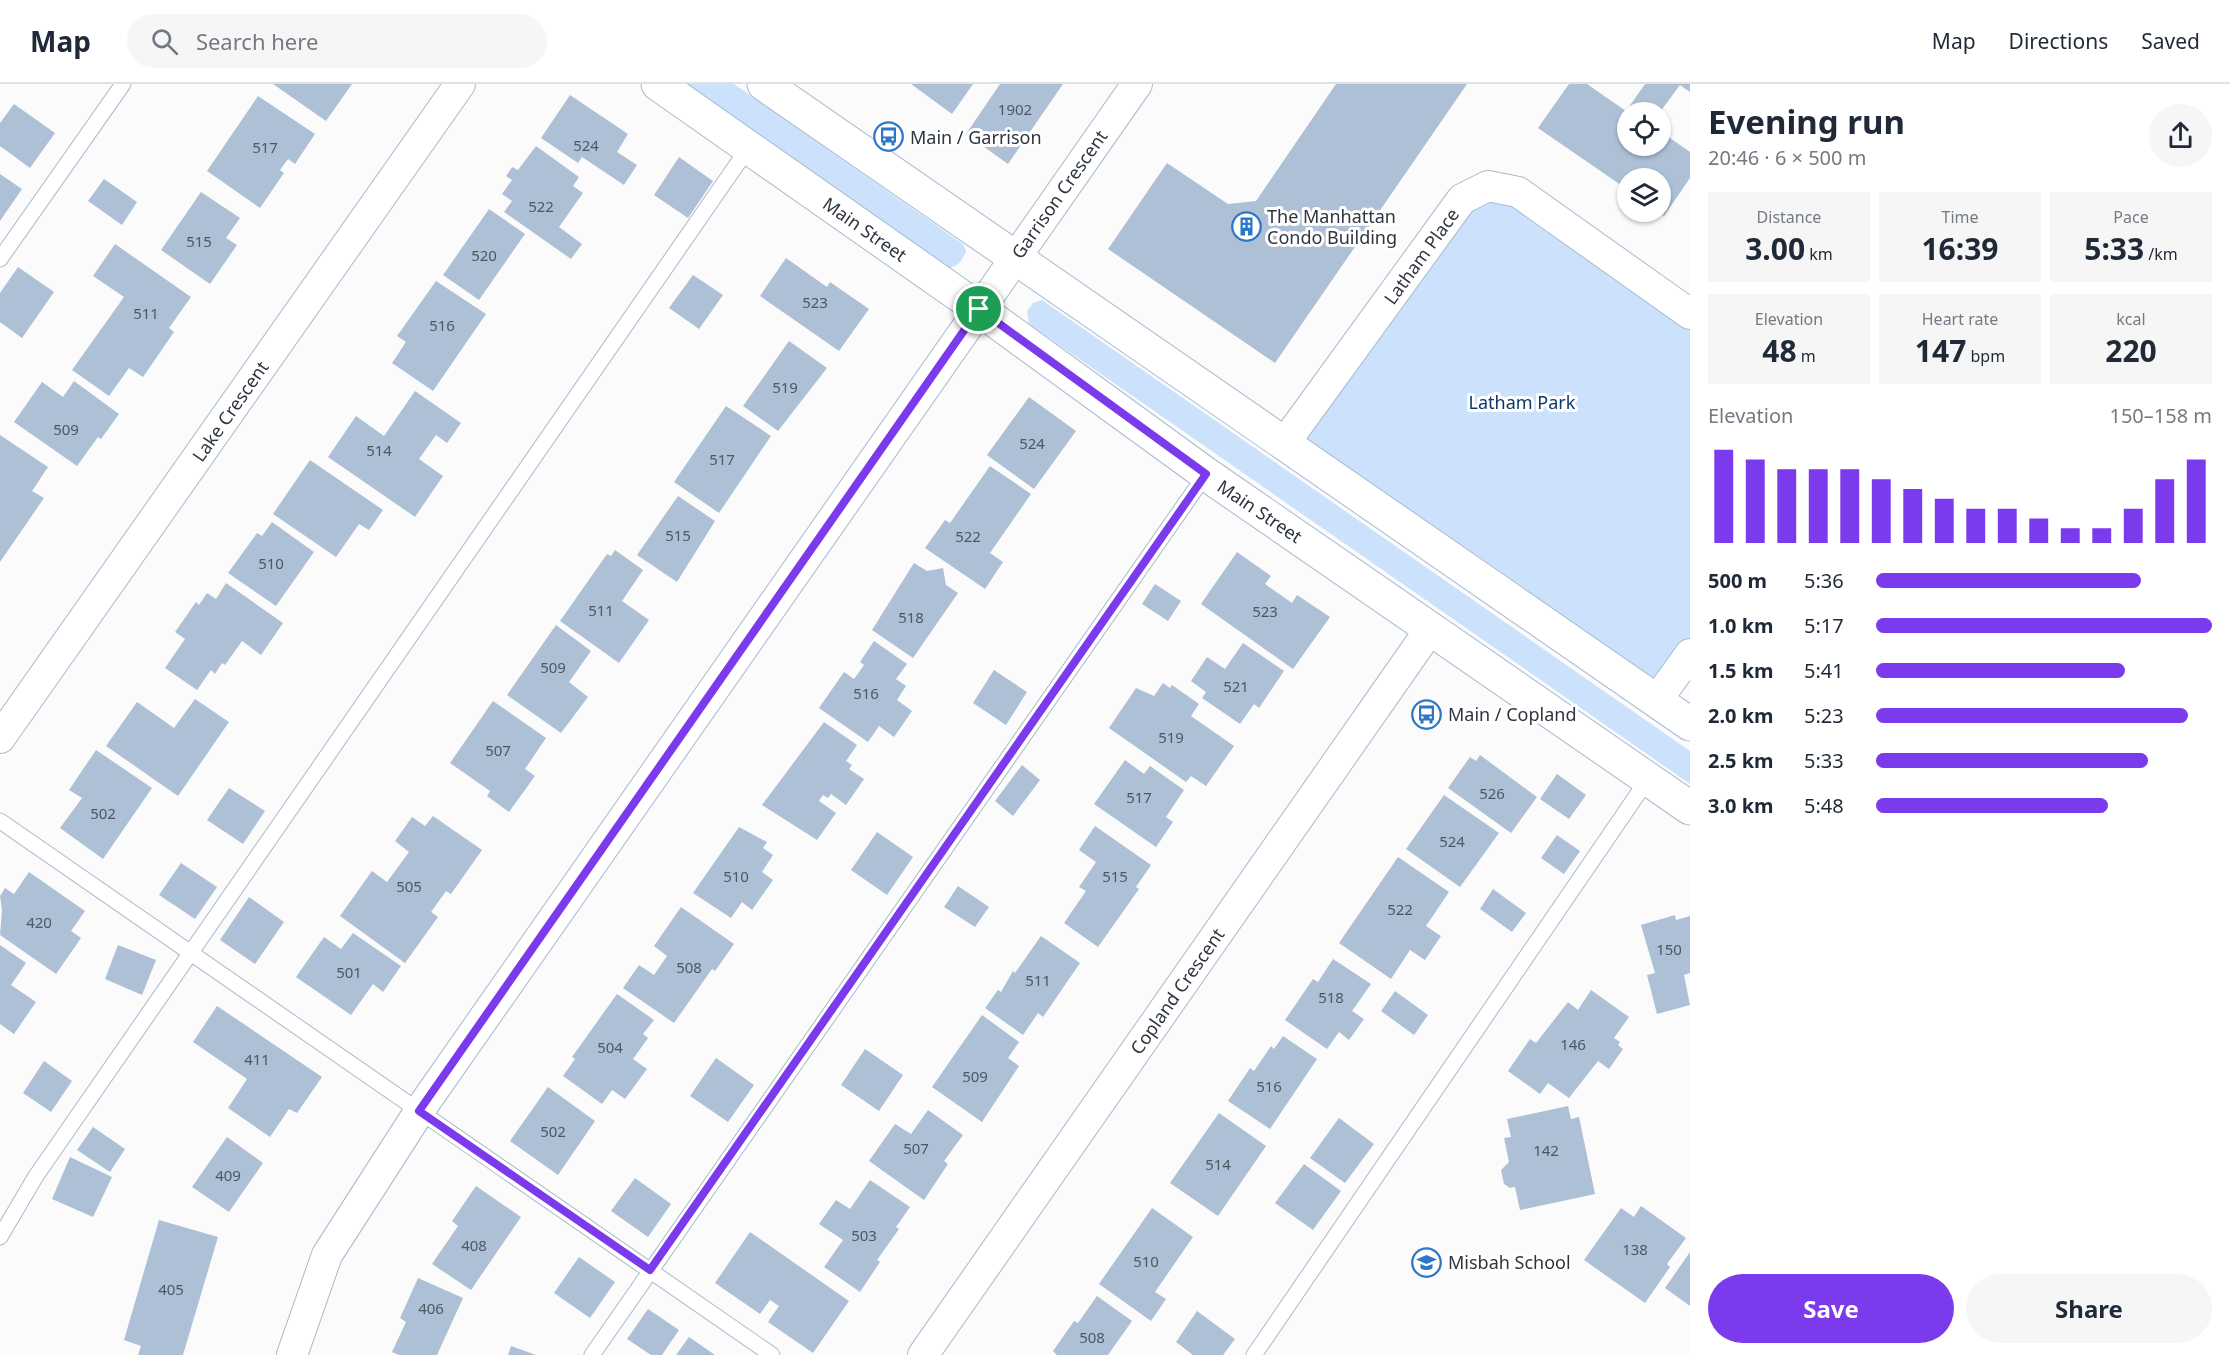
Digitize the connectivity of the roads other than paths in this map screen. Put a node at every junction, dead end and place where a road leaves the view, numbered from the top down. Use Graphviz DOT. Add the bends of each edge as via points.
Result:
graph roads {
  1 [pos="123,84"];
  2 [pos="460,84"];
  3 [pos="658,84"];
  4 [pos="764,84"];
  5 [pos="1137,84"];
  6 [pos="749,147"];
  7 [pos="1014,258"];
  8 [pos="0,259"];
  9 [pos="979,309"];
  10 [pos="1690,314"];
  11 [pos="1284,444"];
  12 [pos="1206,474"];
  13 [pos="1431,628"];
  14 [pos="1690,654"];
  15 [pos="1657,700"];
  16 [pos="1690,724"];
  17 [pos="0,738"];
  18 [pos="1648,779"];
  19 [pos="1690,808"];
  20 [pos="0,821"];
  21 [pos="192,954"];
  22 [pos="419,1111"];
  23 [pos="0,1237"];
  24 [pos="650,1270"];
  25 [pos="292,1355"];
  26 [pos="592,1355"];
  27 [pos="772,1355"];
  28 [pos="923,1355"];
  29 [pos="1254,1355"];
  1 -- 8 [label="lane"];
  2 -- 17 [label="street, Lake Crescent"];
  3 -- 6 [label="street, Main Street"];
  4 -- 7 [label="street"];
  5 -- 7 [label="street, Garrison Crescent"];
  6 -- 9 [label="street, Main Street"];
  6 -- 21 [label="lane"];
  7 -- 9 [label="street, Garrison Crescent"];
  7 -- 11 [label="street"];
  9 -- 12 [label="street, Main Street"];
  9 -- 22 [label="street, Garrison Crescent"];
  10 -- 11 [label="street, Latham Place" via="1518,192 1488,186 1462,199"];
  11 -- 15 [label="street"];
  12 -- 13 [label="street, Main Street"];
  12 -- 24 [label="lane"];
  13 -- 18 [label="street, Main Street"];
  13 -- 28 [label="street, Copland Crescent"];
  14 -- 15 [label="street"];
  15 -- 16 [label="street"];
  18 -- 19 [label="street, Main Street"];
  18 -- 29 [label="lane"];
  20 -- 21 [label="lane"];
  21 -- 22 [label="lane"];
  21 -- 23 [label="lane" via="36,1176"];
  22 -- 24 [label="lane"];
  22 -- 25 [label="street, Garrison Crescent" via="327,1255"];
  24 -- 26 [label="lane"];
  24 -- 27 [label="lane"];
}
